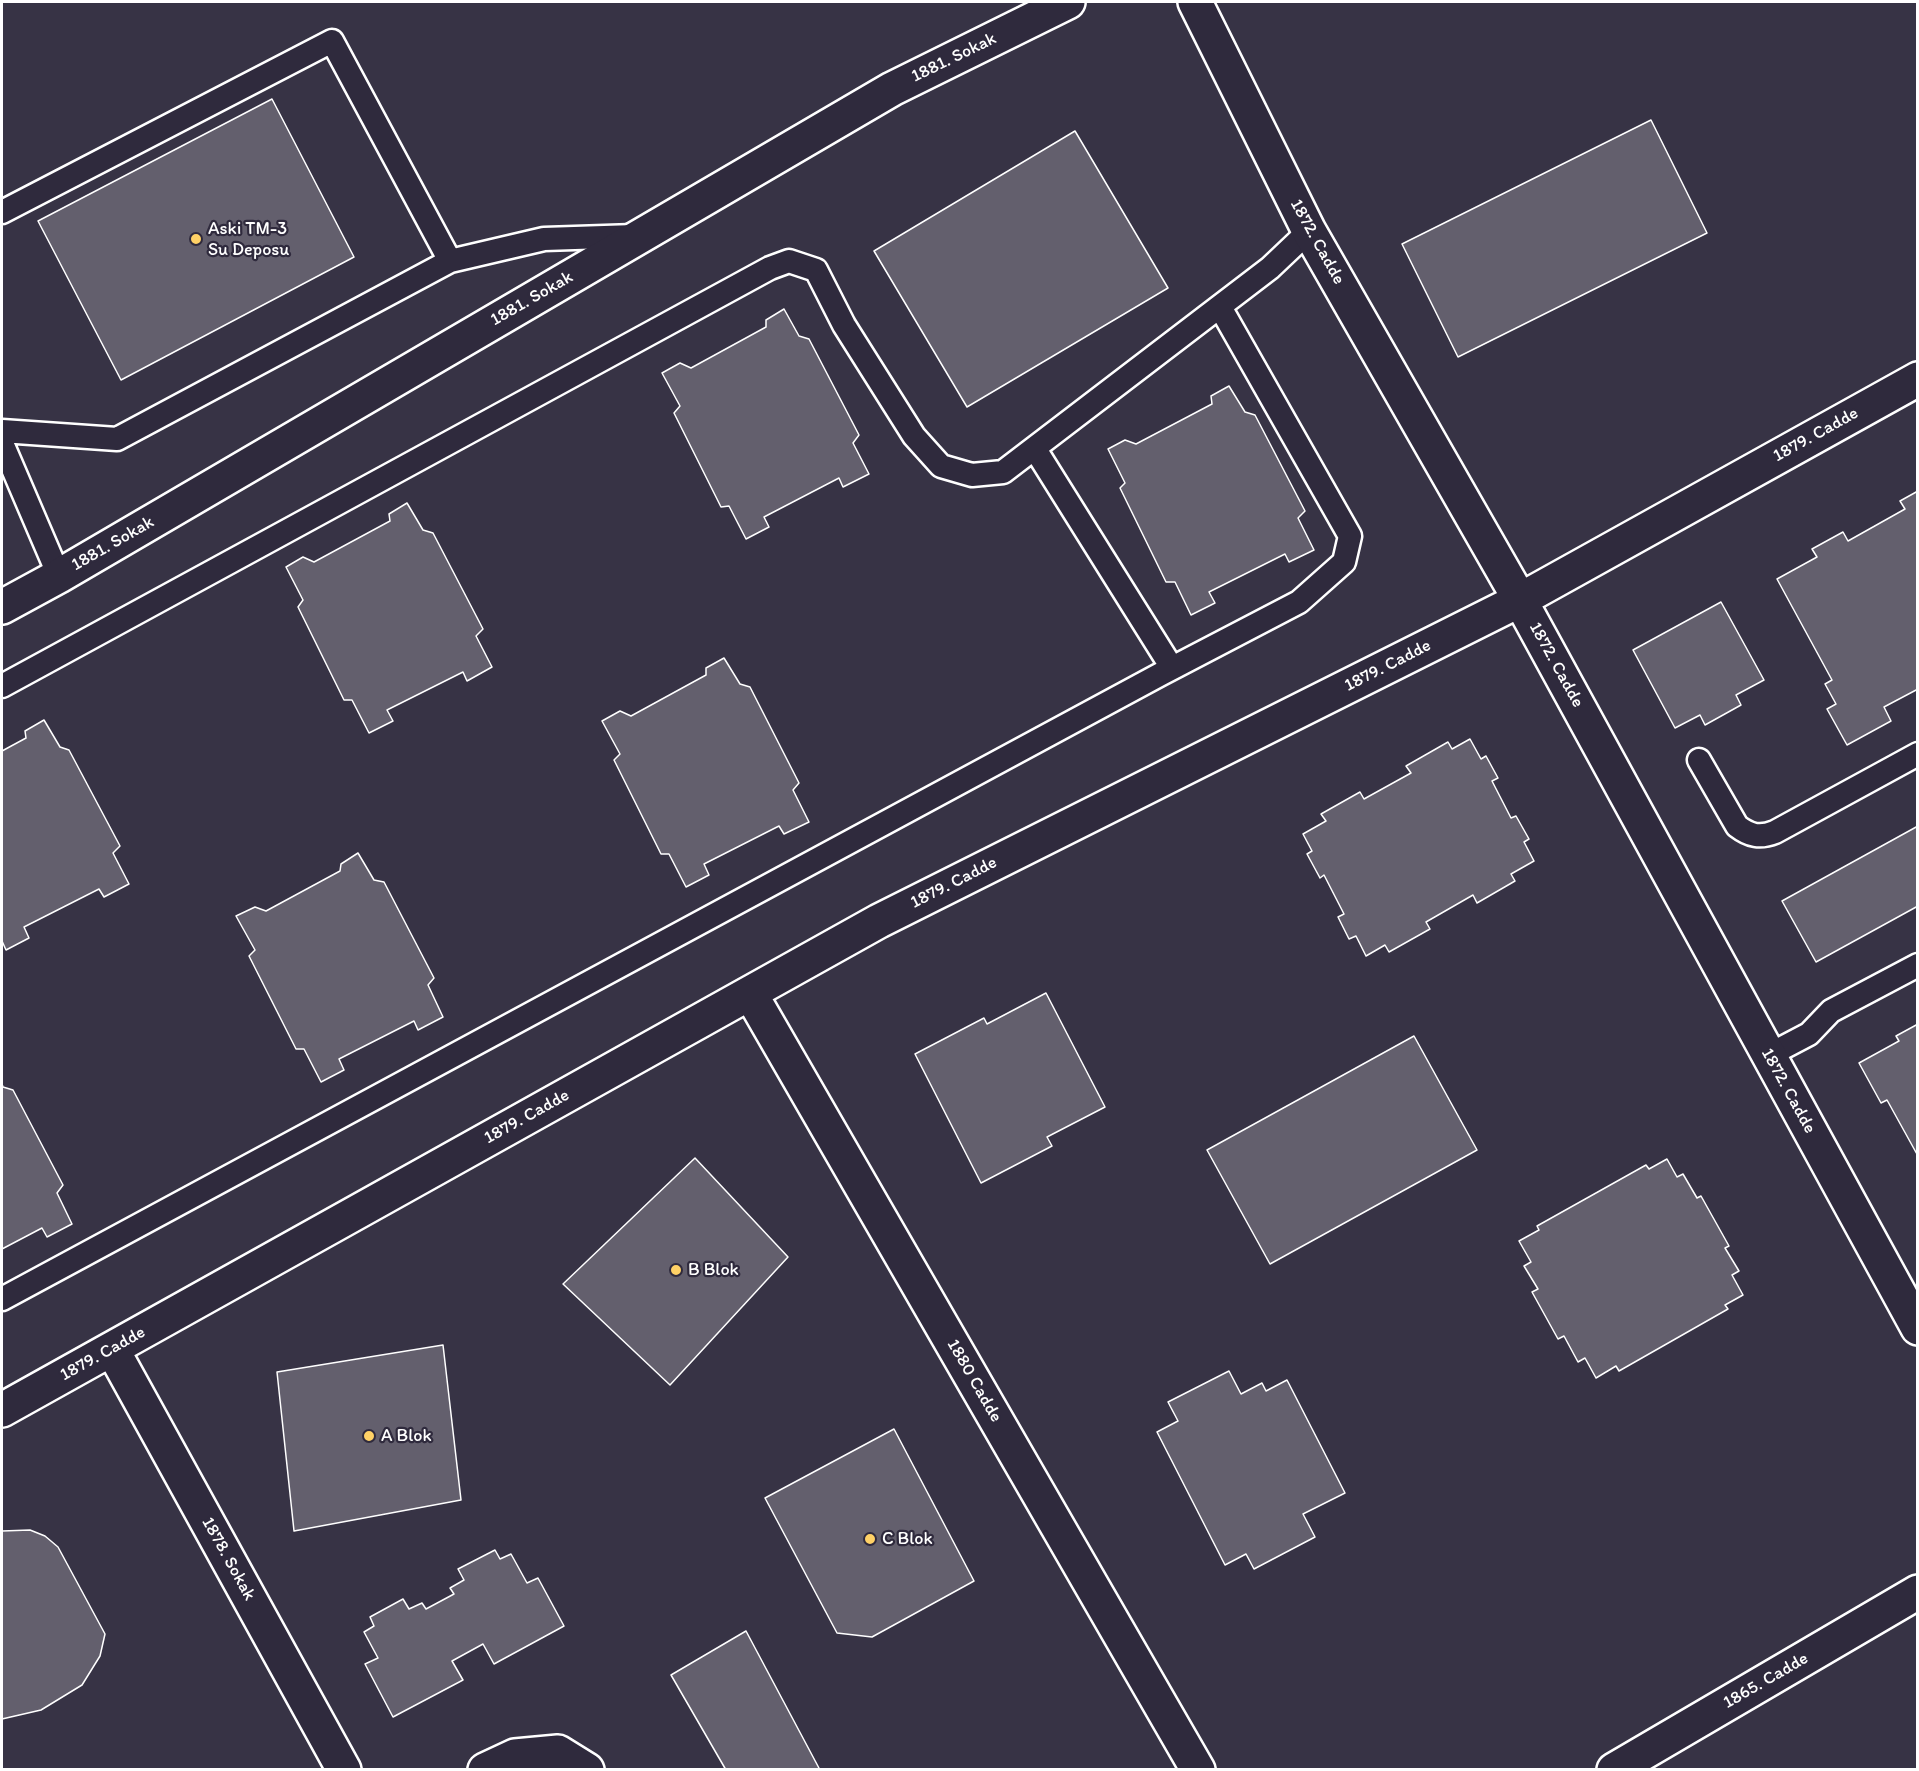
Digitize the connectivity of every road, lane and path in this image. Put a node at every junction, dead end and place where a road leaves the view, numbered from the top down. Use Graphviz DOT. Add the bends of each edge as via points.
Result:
graph roads {
  1 [pos="1068,2"];
  2 [pos="1195,2"];
  3 [pos="2,212"];
  4 [pos="1309,231"];
  5 [pos="640,236"];
  6 [pos="450,261"];
  7 [pos="1220,307"];
  8 [pos="1917,379"];
  9 [pos="2,431"];
  10 [pos="2,443"];
  11 [pos="1035,449"];
  12 [pos="59,576"];
  13 [pos="1520,600"];
  14 [pos="2,607"];
  15 [pos="1172,668"];
  16 [pos="2,686"];
  17 [pos="1917,754"];
  18 [pos="1700,760"];
  19 [pos="1917,965"];
  20 [pos="750,993"];
  21 [pos="1768,1055"];
  22 [pos="2,1299"];
  23 [pos="1917,1328"];
  24 [pos="112,1349"];
  25 [pos="2,1410"];
  26 [pos="1917,1592"];
  27 [pos="344,1770"];
  28 [pos="485,1770"];
  29 [pos="587,1770"];
  30 [pos="1198,1770"];
  31 [pos="1614,1770"];
  1 -- 5 [label="street, 1881. Sokak" via="892,89"];
  2 -- 4 [label="street, 1872. Cadde"];
  3 -- 6 [label="lane" via="332,41"];
  4 -- 7 [label="lane"];
  4 -- 13 [label="street, 1872. Cadde"];
  5 -- 6 [label="lane" via="544,239"];
  5 -- 12 [label="street, 1881. Sokak"];
  6 -- 9 [label="lane" via="117,439"];
  7 -- 11 [label="lane"];
  7 -- 15 [label="lane" via="1350,536 1344,562 1299,602"];
  8 -- 13 [label="street, 1879. Cadde"];
  10 -- 12 [label="lane"];
  11 -- 15 [label="lane"];
  11 -- 16 [label="lane" via="1003,472 972,475 941,466 901,416 844,325 816,270 789,261"];
  12 -- 14 [label="street, 1881. Sokak"];
  13 -- 20 [label="street, 1879. Cadde" via="879,921"];
  13 -- 21 [label="street, 1872. Cadde"];
  15 -- 22 [label="lane"];
  17 -- 18 [label="lane" via="1765,836 1754,836 1737,826"];
  19 -- 21 [label="lane" via="1831,1011 1809,1034"];
  20 -- 24 [label="street, 1879. Cadde"];
  20 -- 30 [label="street, 1880 Cadde"];
  21 -- 23 [label="street, 1872. Cadde"];
  24 -- 25 [label="street, 1879. Cadde"];
  24 -- 27 [label="street, 1878. Sokak"];
  26 -- 31 [label="street, 1865. Cadde"];
  28 -- 29 [label="street" via="515,1756 558,1752"];
}
